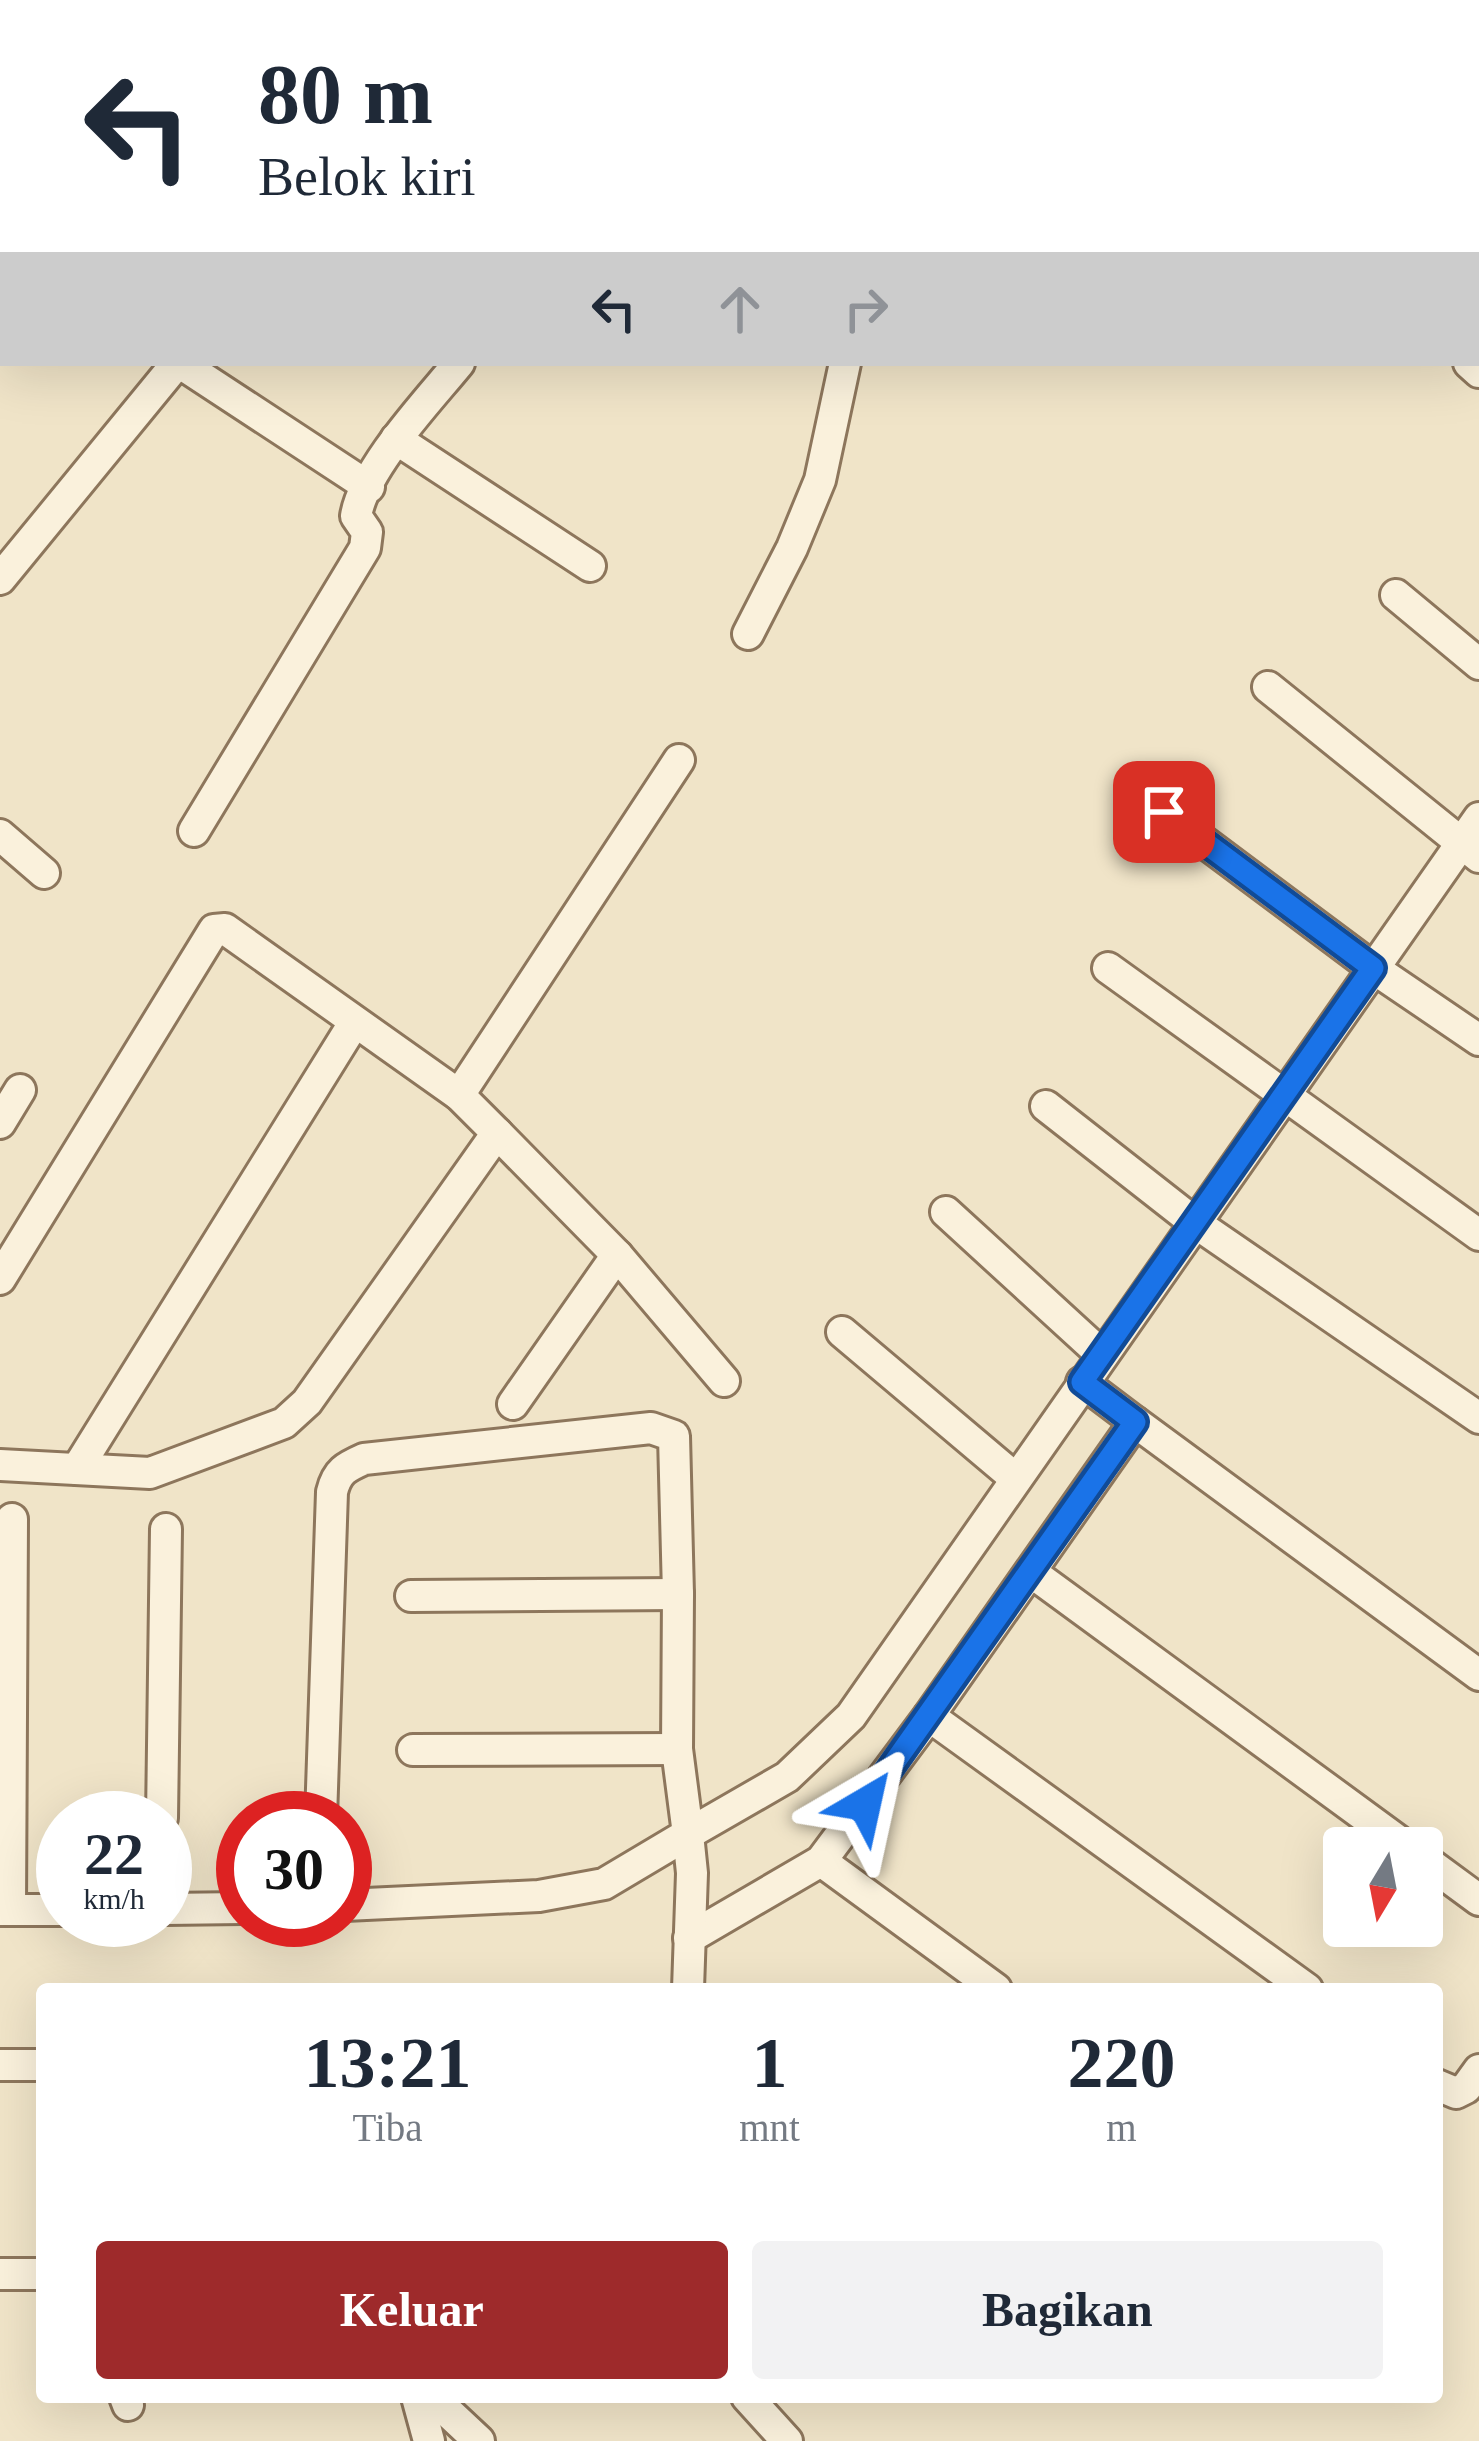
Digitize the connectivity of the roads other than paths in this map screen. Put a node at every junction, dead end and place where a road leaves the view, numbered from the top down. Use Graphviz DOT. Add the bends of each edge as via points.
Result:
graph roads {
  1 [pos="176,366"];
  2 [pos="183,366"];
  3 [pos="457,366"];
  4 [pos="844,366"];
  5 [pos="396,439"];
  6 [pos="369,487"];
  7 [pos="590,566"];
  8 [pos="0,579"];
  9 [pos="1396,595"];
  10 [pos="748,634"];
  11 [pos="1479,664"];
  12 [pos="1268,687"];
  13 [pos="679,760"];
  14 [pos="1164,812"];
  15 [pos="1479,818"];
  16 [pos="194,831"];
  17 [pos="0,835"];
  18 [pos="1470,851"];
  19 [pos="44,873"];
  20 [pos="1108,968"];
  21 [pos="1373,968"];
  22 [pos="354,1023"];
  23 [pos="1479,1040"];
  24 [pos="20,1090"];
  25 [pos="459,1096"];
  26 [pos="1283,1097"];
  27 [pos="1046,1106"];
  28 [pos="0,1123"];
  29 [pos="497,1133"];
  30 [pos="946,1212"];
  31 [pos="1194,1222"];
  32 [pos="1479,1235"];
  33 [pos="617,1255"];
  34 [pos="0,1279"];
  35 [pos="842,1332"];
  36 [pos="1101,1354"];
  37 [pos="724,1381"];
  38 [pos="1083,1384"];
  39 [pos="513,1404"];
  40 [pos="1128,1417"];
  41 [pos="1479,1418"];
  42 [pos="0,1465"];
  43 [pos="77,1469"];
  44 [pos="1015,1478"];
  45 [pos="12,1519"];
  46 [pos="166,1529"];
  47 [pos="1031,1572"];
  48 [pos="678,1594"];
  49 [pos="411,1596"];
  50 [pos="1479,1675"];
  51 [pos="929,1716"];
  52 [pos="677,1749"];
  53 [pos="413,1750"];
  54 [pos="162,1791"];
  55 [pos="321,1791"];
  56 [pos="1379,1827"];
  57 [pos="688,1834"];
  58 [pos="821,1861"];
  59 [pos="1443,1873"];
  60 [pos="1479,1900"];
  61 [pos="372,1904"];
  62 [pos="5,1910"];
  63 [pos="36,1910"];
  64 [pos="690,1924"];
  65 [pos="689,1983"];
  66 [pos="987,1983"];
  67 [pos="1299,1983"];
  68 [pos="0,2065"];
  69 [pos="36,2065"];
  70 [pos="1479,2070"];
  71 [pos="1443,2088"];
  72 [pos="0,2274"];
  73 [pos="36,2274"];
  74 [pos="419,2403"];
  75 [pos="438,2403"];
  76 [pos="752,2403"];
  77 [pos="429,2441"];
  78 [pos="479,2441"];
  79 [pos="787,2441"];
  1 -- 8 [label="street"];
  2 -- 6 [label="street"];
  3 -- 5 [label="street"];
  4 -- 10 [label="street" via="820,480"];
  5 -- 6 [label="street"];
  5 -- 7 [label="street"];
  6 -- 16 [label="street" via="356,516 367,532 365,548"];
  9 -- 11 [label="street"];
  12 -- 18 [label="street"];
  13 -- 25 [label="street"];
  14 -- 21 [label="street"];
  15 -- 18 [label="street"];
  17 -- 19 [label="street"];
  18 -- 21 [label="street"];
  20 -- 26 [label="street"];
  21 -- 23 [label="street"];
  21 -- 26 [label="street"];
  22 -- 25 [label="street"];
  22 -- 34 [label="street" via="225,929 214,930"];
  22 -- 43 [label="street"];
  24 -- 28 [label="street"];
  25 -- 29 [label="street"];
  26 -- 31 [label="street"];
  26 -- 32 [label="street"];
  27 -- 31 [label="street"];
  29 -- 33 [label="street"];
  29 -- 43 [label="street" via="308,1402 284,1423 150,1473"];
  30 -- 36 [label="street"];
  31 -- 36 [label="street"];
  31 -- 41 [label="street"];
  33 -- 37 [label="street"];
  33 -- 39 [label="street"];
  35 -- 44 [label="street"];
  36 -- 38 [label="street"];
  38 -- 40 [label="street"];
  38 -- 44 [label="street"];
  40 -- 47 [label="street"];
  40 -- 50 [label="street"];
  42 -- 43 [label="street"];
  44 -- 57 [label="street" via="850,1716 787,1777"];
  45 -- 62 [label="street"];
  46 -- 54 [label="street"];
  47 -- 51 [label="street"];
  47 -- 56 [label="street"];
  48 -- 49 [label="street"];
  48 -- 52 [label="street"];
  48 -- 55 [label="street" via="676,1451 674,1436 663,1430 364,1459 344,1468 332,1492"];
  51 -- 58 [label="street"];
  51 -- 67 [label="street"];
  52 -- 53 [label="street"];
  52 -- 57 [label="street"];
  57 -- 61 [label="street" via="604,1884 539,1896"];
  57 -- 64 [label="street"];
  58 -- 64 [label="street"];
  58 -- 66 [label="street"];
  59 -- 60 [label="street"];
  62 -- 63 [label="street"];
  64 -- 65 [label="street"];
  68 -- 69 [label="street"];
  70 -- 71 [label="street" via="1456,2093"];
  72 -- 73 [label="street"];
  74 -- 77 [label="street"];
  75 -- 78 [label="street"];
  76 -- 79 [label="street"];
}
